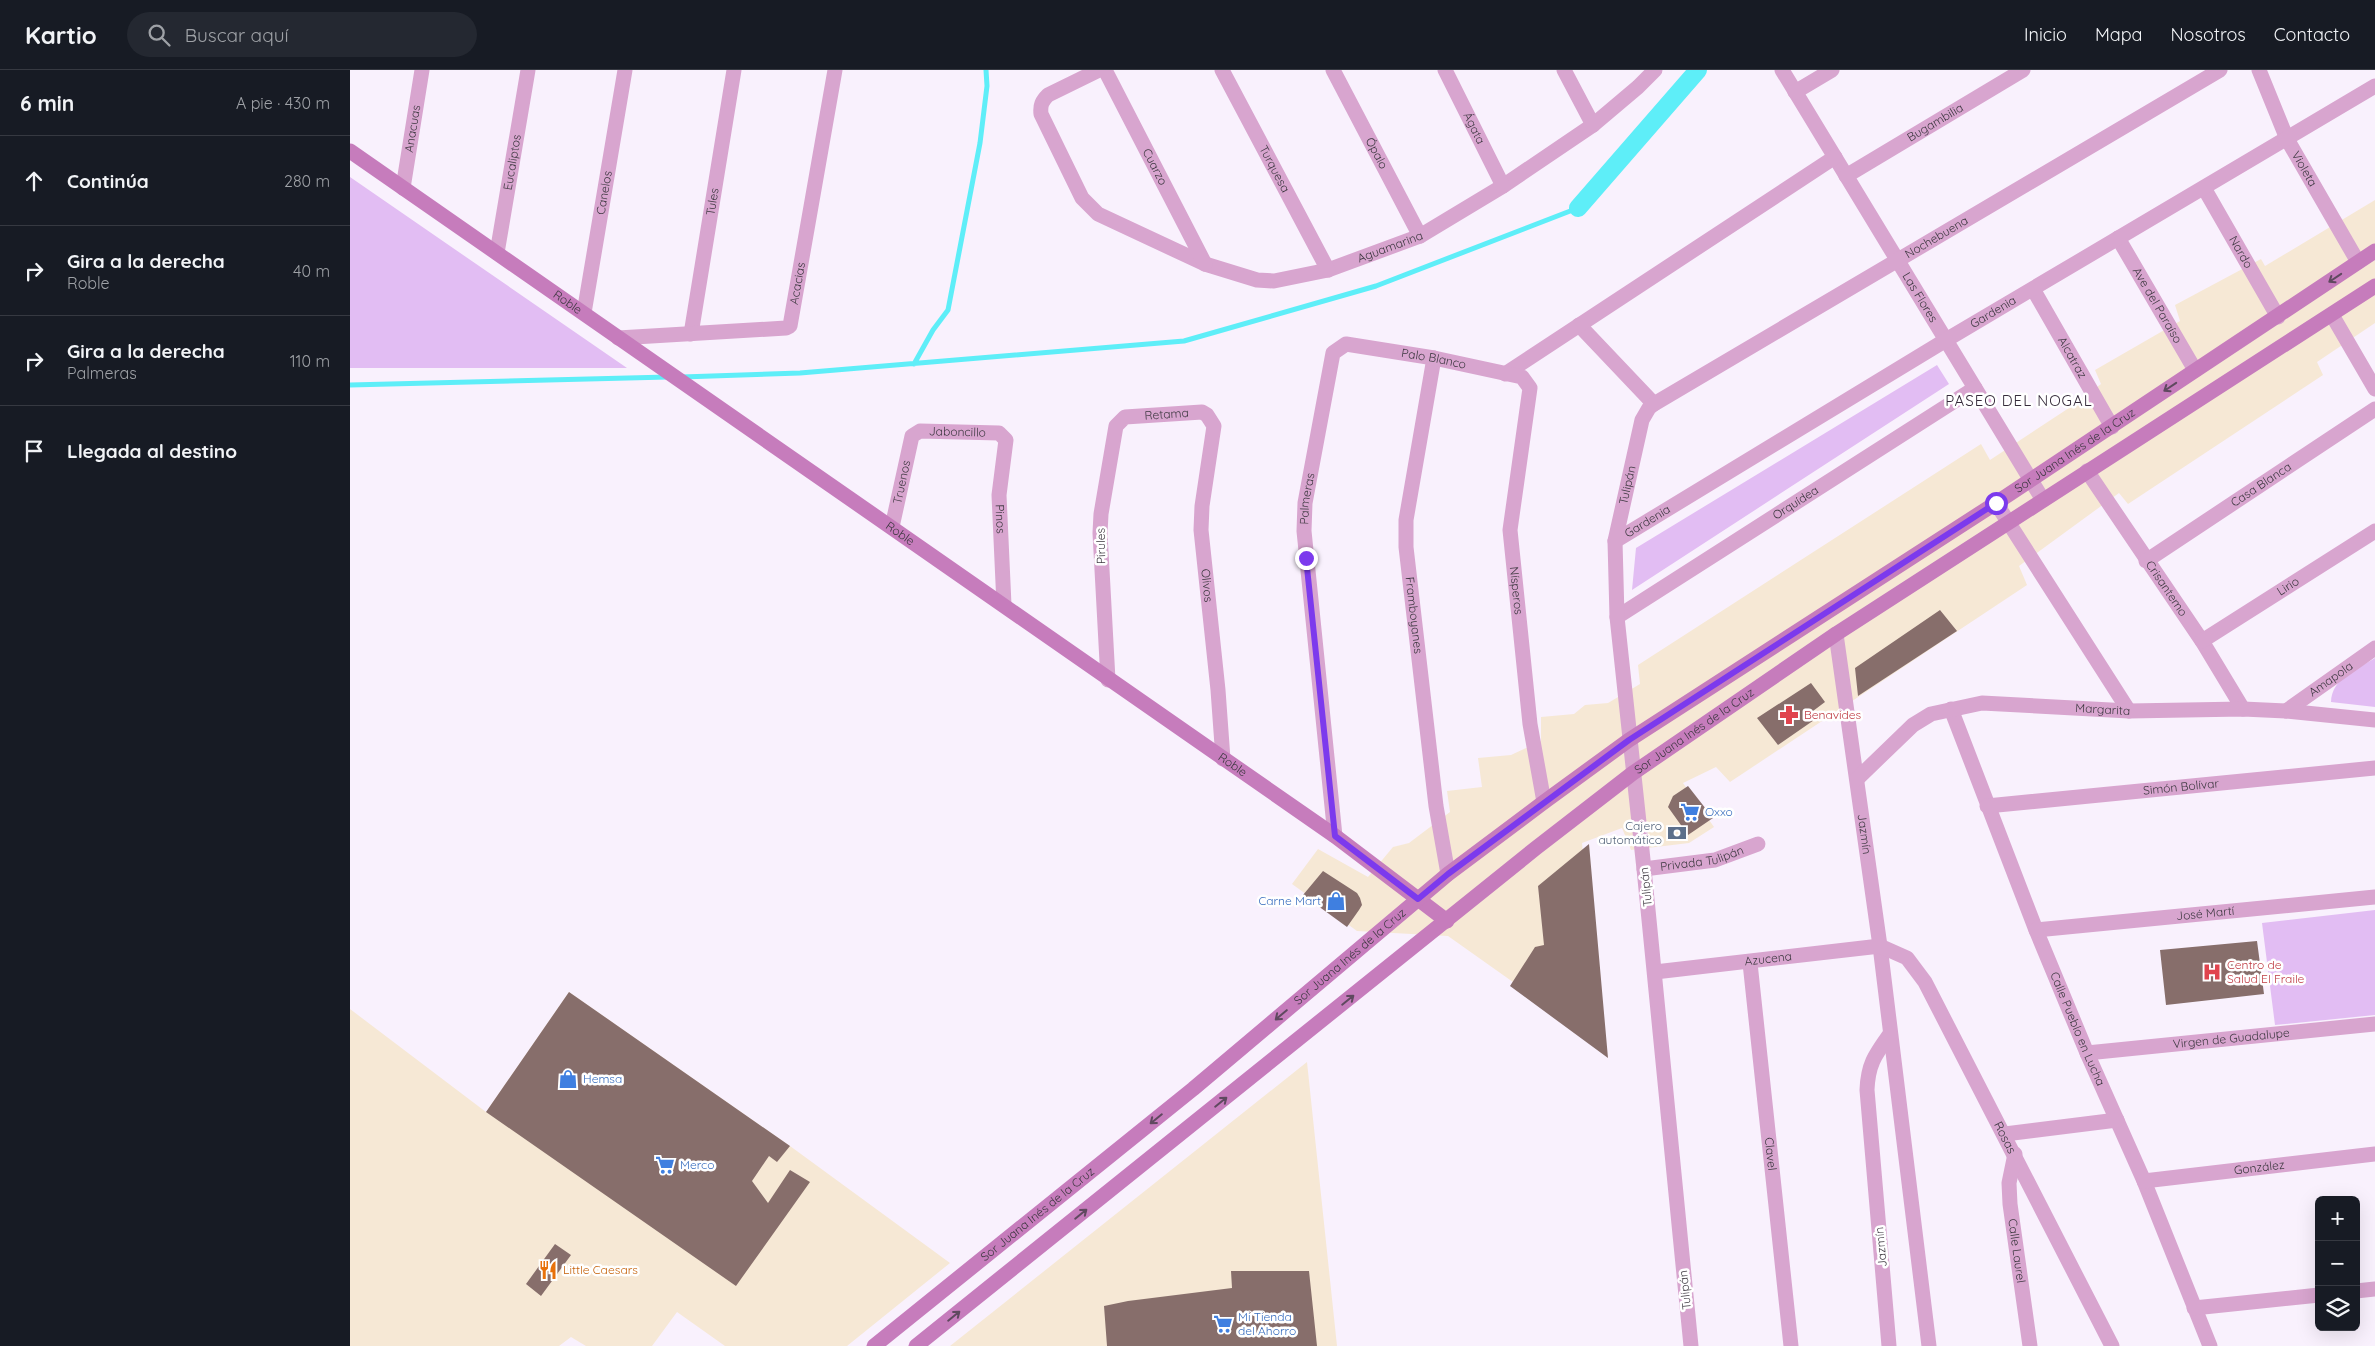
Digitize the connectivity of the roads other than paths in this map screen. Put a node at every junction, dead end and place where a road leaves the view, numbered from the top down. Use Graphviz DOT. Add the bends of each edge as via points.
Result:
graph roads {
  1 [pos="422,70"];
  2 [pos="528,70"];
  3 [pos="624,70"];
  4 [pos="734,70"];
  5 [pos="835,70"];
  6 [pos="1099,70"];
  7 [pos="1105,70"];
  8 [pos="1222,70"];
  9 [pos="1333,70"];
  10 [pos="1445,70"];
  11 [pos="1564,70"];
  12 [pos="1655,70"];
  13 [pos="1782,70"];
  14 [pos="1832,70"];
  15 [pos="2023,70"];
  16 [pos="2220,70"];
  17 [pos="2259,70"];
  18 [pos="2375,86"];
  19 [pos="1795,92"];
  20 [pos="1593,126"];
  21 [pos="2286,139"];
  22 [pos="350,152"];
  23 [pos="1835,157"];
  24 [pos="1846,176"];
  25 [pos="1503,186"];
  26 [pos="403,188"];
  27 [pos="2204,188"];
  28 [pos="1420,236"];
  29 [pos="2118,238"];
  30 [pos="2375,251"];
  31 [pos="497,253"];
  32 [pos="1897,260"];
  33 [pos="2358,262"];
  34 [pos="1205,264"];
  35 [pos="1328,270"];
  36 [pos="2375,286"];
  37 [pos="2034,289"];
  38 [pos="584,313"];
  39 [pos="2332,315"];
  40 [pos="2278,317"];
  41 [pos="1579,325"];
  42 [pos="691,334"];
  43 [pos="618,338"];
  44 [pos="1946,340"];
  45 [pos="1341,346"];
  46 [pos="1434,358"];
  47 [pos="2195,370"];
  48 [pos="1505,374"];
  49 [pos="1526,380"];
  50 [pos="1975,388"];
  51 [pos="2375,389"];
  52 [pos="1654,404"];
  53 [pos="2375,409"];
  54 [pos="1208,415"];
  55 [pos="1125,417"];
  56 [pos="2112,427"];
  57 [pos="1003,435"];
  58 [pos="912,436"];
  59 [pos="2087,471"];
  60 [pos="2031,480"];
  61 [pos="2043,500"];
  62 [pos="1996,503"];
  63 [pos="2008,523"];
  64 [pos="892,527"];
  65 [pos="2375,531"];
  66 [pos="1615,541"];
  67 [pos="2146,560"];
  68 [pos="1004,606"];
  69 [pos="1617,617"];
  70 [pos="1836,634"];
  71 [pos="2202,641"];
  72 [pos="2375,648"];
  73 [pos="1744,666"];
  74 [pos="1108,680"];
  75 [pos="1758,688"];
  76 [pos="1951,709"];
  77 [pos="2243,709"];
  78 [pos="2128,711"];
  79 [pos="2286,711"];
  80 [pos="2375,720"];
  81 [pos="1629,740"];
  82 [pos="1223,759"];
  83 [pos="2375,768"];
  84 [pos="1633,774"];
  85 [pos="1857,779"];
  86 [pos="1544,802"];
  87 [pos="1987,806"];
  88 [pos="1335,836"];
  89 [pos="1758,844"];
  90 [pos="1644,869"];
  91 [pos="1448,874"];
  92 [pos="2375,897"];
  93 [pos="1418,899"];
  94 [pos="1447,921"];
  95 [pos="2036,930"];
  96 [pos="1880,946"];
  97 [pos="1750,963"];
  98 [pos="1655,972"];
  99 [pos="2375,1024"];
  100 [pos="1890,1034"];
  101 [pos="2087,1053"];
  102 [pos="2116,1120"];
  103 [pos="2005,1134"];
  104 [pos="2015,1154"];
  105 [pos="2375,1154"];
  106 [pos="2144,1181"];
  107 [pos="954,1281"];
  108 [pos="2375,1289"];
  109 [pos="2360,1291"];
  110 [pos="2315,1295"];
  111 [pos="971,1301"];
  112 [pos="2194,1308"];
  113 [pos="874,1346"];
  114 [pos="916,1346"];
  115 [pos="1691,1346"];
  116 [pos="1791,1346"];
  117 [pos="1889,1346"];
  118 [pos="1929,1346"];
  119 [pos="2030,1346"];
  120 [pos="2112,1346"];
  121 [pos="2210,1346"];
  1 -- 26 [label="street, Anacuas"];
  2 -- 31 [label="street, Eucaliptos"];
  3 -- 38 [label="street, Canelos"];
  4 -- 42 [label="street, Tules"];
  5 -- 42 [label="street, Acacias" via="793,322 786,328"];
  6 -- 34 [label="street, Aguamarina" via="1048,95 1040,107 1040,114 1082,198 1098,214"];
  7 -- 34 [label="street, Cuarzo"];
  8 -- 35 [label="street, Turquesa"];
  9 -- 28 [label="street, Ópalo"];
  10 -- 25 [label="street, Ágata"];
  11 -- 20 [label="street"];
  12 -- 20 [label="street, Aguamarina"];
  13 -- 19 [label="street, Las Flores"];
  14 -- 19 [label="street"];
  15 -- 24 [label="street, Bugambilia"];
  16 -- 32 [label="street, Nochebuena"];
  17 -- 21 [label="street, Violeta"];
  18 -- 21 [label="street, Gardenia"];
  19 -- 23 [label="street, Las Flores"];
  20 -- 25 [label="street, Aguamarina"];
  21 -- 27 [label="street, Gardenia"];
  21 -- 33 [label="street, Violeta"];
  22 -- 26 [label="main road, Roble"];
  23 -- 24 [label="street, Las Flores"];
  23 -- 41 [label="street"];
  24 -- 32 [label="street, Las Flores"];
  25 -- 28 [label="street, Aguamarina"];
  26 -- 31 [label="main road, Roble"];
  27 -- 29 [label="street, Gardenia"];
  27 -- 40 [label="street, Nardo"];
  28 -- 35 [label="street, Aguamarina"];
  29 -- 37 [label="street, Gardenia"];
  29 -- 47 [label="street, Ave del Paraíso"];
  30 -- 33 [label="main road, Sor Juana Inés de la Cruz"];
  31 -- 38 [label="main road, Roble"];
  32 -- 44 [label="street, Las Flores"];
  32 -- 52 [label="street, Nochebuena"];
  33 -- 40 [label="main road, Sor Juana Inés de la Cruz, one-way"];
  34 -- 35 [label="street, Aguamarina" via="1258,280 1274,281"];
  36 -- 39 [label="main road, Sor Juana Inés de la Cruz"];
  37 -- 44 [label="street, Gardenia"];
  37 -- 56 [label="street, Alcatraz"];
  38 -- 43 [label="main road, Roble"];
  39 -- 51 [label="street"];
  39 -- 59 [label="main road, Sor Juana Inés de la Cruz"];
  40 -- 47 [label="main road, Sor Juana Inés de la Cruz"];
  41 -- 48 [label="street"];
  41 -- 52 [label="street"];
  42 -- 43 [label="street, Acacias"];
  43 -- 64 [label="main road, Roble"];
  44 -- 50 [label="street, Las Flores"];
  44 -- 66 [label="street, Gardenia"];
  45 -- 46 [label="street, Palo Blanco" via="1346,344"];
  45 -- 88 [label="street, Palmeras" via="1334,354 1305,503 1304,530"];
  46 -- 48 [label="street, Palo Blanco"];
  46 -- 91 [label="street, Framboyanes" via="1406,520 1406,547 1436,806"];
  47 -- 56 [label="main road, Sor Juana Inés de la Cruz, one-way"];
  48 -- 49 [label="street, Palo Blanco"];
  49 -- 86 [label="street, Nísperos" via="1530,388 1510,530 1530,724"];
  50 -- 60 [label="street, Las Flores"];
  50 -- 69 [label="street, Orquídea"];
  52 -- 66 [label="street, Tulipán" via="1642,420"];
  53 -- 67 [label="street, Casa Blanca"];
  54 -- 55 [label="street, Retama" via="1202,412"];
  54 -- 82 [label="street, Olivos" via="1214,426 1201,530"];
  55 -- 74 [label="street, Pirules" via="1116,426 1101,514 1100,559"];
  56 -- 60 [label="main road, Sor Juana Inés de la Cruz"];
  57 -- 58 [label="street, Jaboncillo" via="920,431"];
  57 -- 68 [label="street, Pinos" via="1006,440 999,521"];
  58 -- 64 [label="street, Truenos"];
  59 -- 61 [label="main road, Sor Juana Inés de la Cruz"];
  59 -- 67 [label="street, Crisantemo"];
  60 -- 61 [label="street, Las Flores"];
  60 -- 62 [label="main road, Sor Juana Inés de la Cruz"];
  61 -- 63 [label="main road, Sor Juana Inés de la Cruz"];
  62 -- 63 [label="street"];
  62 -- 73 [label="main road, Sor Juana Inés de la Cruz"];
  63 -- 70 [label="main road, Sor Juana Inés de la Cruz"];
  63 -- 78 [label="street"];
  64 -- 68 [label="main road, Roble"];
  65 -- 71 [label="street, Lirio"];
  66 -- 69 [label="street, Tulipán"];
  67 -- 71 [label="street, Crisantemo"];
  68 -- 74 [label="main road, Roble"];
  69 -- 81 [label="street, Tulipán"];
  70 -- 75 [label="main road, Sor Juana Inés de la Cruz"];
  70 -- 85 [label="street, Jazmín"];
  71 -- 77 [label="street, Crisantemo"];
  72 -- 79 [label="street, Amapola"];
  73 -- 75 [label="main road"];
  73 -- 81 [label="main road, Sor Juana Inés de la Cruz"];
  74 -- 82 [label="main road, Roble"];
  75 -- 84 [label="main road, Sor Juana Inés de la Cruz"];
  76 -- 78 [label="street, Margarita" via="1982,703"];
  76 -- 85 [label="street, Margarita" via="1931,714 1913,725"];
  76 -- 87 [label="street, Calle Pueblo en Lucha"];
  77 -- 78 [label="street, Margarita"];
  77 -- 79 [label="street, Margarita"];
  79 -- 80 [label="street, Margarita"];
  81 -- 84 [label="street, Tulipán"];
  81 -- 86 [label="main road, Sor Juana Inés de la Cruz"];
  82 -- 88 [label="main road, Roble"];
  83 -- 87 [label="street, Simón Bolívar"];
  84 -- 90 [label="street, Tulipán"];
  84 -- 94 [label="main road, Sor Juana Inés de la Cruz"];
  85 -- 96 [label="street, Jazmín"];
  86 -- 91 [label="main road, Sor Juana Inés de la Cruz"];
  87 -- 95 [label="street, Calle Pueblo en Lucha"];
  88 -- 93 [label="main road, Roble"];
  89 -- 90 [label="street, Privada Tulipán" via="1715,860"];
  90 -- 98 [label="street, Tulipán"];
  91 -- 93 [label="main road, Sor Juana Inés de la Cruz"];
  92 -- 95 [label="street, José Martí"];
  93 -- 94 [label="main road, Roble"];
  93 -- 107 [label="main road, Sor Juana Inés de la Cruz, one-way" via="1193,1089"];
  111 -- 94 [label="main road, Sor Juana Inés de la Cruz, one-way"];
  95 -- 101 [label="street, Calle Pueblo en Lucha"];
  96 -- 97 [label="street, Azucena"];
  96 -- 100 [label="street, Jazmín"];
  96 -- 103 [label="street, Rosas" via="1899,953 1915,966"];
  97 -- 98 [label="street, Azucena"];
  97 -- 116 [label="street, Clavel"];
  98 -- 115 [label="street, Tulipán"];
  99 -- 101 [label="street, Virgen de Guadalupe"];
  100 -- 117 [label="street, Jazmín" via="1872,1060 1867,1090"];
  100 -- 118 [label="street, Jazmín"];
  101 -- 102 [label="street, Calle Pueblo en Lucha"];
  102 -- 103 [label="street"];
  102 -- 106 [label="street, Calle Pueblo en Lucha"];
  103 -- 104 [label="street, Rosas"];
  104 -- 119 [label="street, Calle Laurel" via="2009,1182 2010,1204"];
  104 -- 120 [label="street, Rosas"];
  105 -- 106 [label="street, González"];
  106 -- 112 [label="street, Calle Pueblo en Lucha"];
  107 -- 111 [label="main road"];
  107 -- 113 [label="main road, Sor Juana Inés de la Cruz"];
  108 -- 109 [label="street"];
  110 -- 112 [label="street"];
  114 -- 111 [label="main road, Sor Juana Inés de la Cruz, one-way"];
  112 -- 121 [label="street, Calle Pueblo en Lucha"];
}
